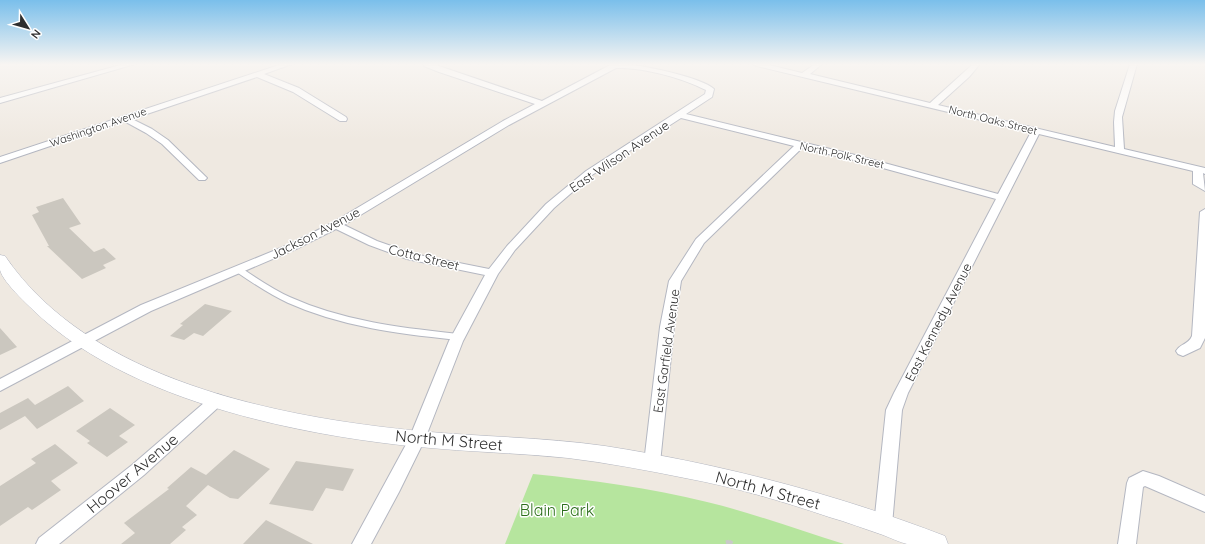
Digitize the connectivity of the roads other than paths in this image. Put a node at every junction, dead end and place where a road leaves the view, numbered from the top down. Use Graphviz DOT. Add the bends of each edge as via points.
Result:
graph roads {
  1 [pos="41,89"];
  2 [pos="210,89"];
  3 [pos="295,89"];
  4 [pos="499,89"];
  5 [pos="570,89"];
  6 [pos="710,89"];
  7 [pos="863,89"];
  8 [pos="949,89"];
  9 [pos="1126,89"];
  10 [pos="0,101"];
  11 [pos="542,104"];
  12 [pos="932,106"];
  13 [pos="680,115"];
  14 [pos="124,118"];
  15 [pos="343,119"];
  16 [pos="1036,131"];
  17 [pos="800,145"];
  18 [pos="1119,151"];
  19 [pos="0,160"];
  20 [pos="1202,170"];
  21 [pos="202,178"];
  22 [pos="1205,188"];
  23 [pos="1002,198"];
  24 [pos="1205,212"];
  25 [pos="336,225"];
  26 [pos="1,264"];
  27 [pos="238,270"];
  28 [pos="492,273"];
  29 [pos="458,337"];
  30 [pos="82,341"];
  31 [pos="1183,351"];
  32 [pos="0,386"];
  33 [pos="217,400"];
  34 [pos="417,439"];
  35 [pos="652,463"];
  36 [pos="1205,504"];
  37 [pos="883,525"];
  38 [pos="45,544"];
  39 [pos="361,544"];
  40 [pos="937,544"];
  41 [pos="1127,544"];
  1 -- 10 [label="street"];
  2 -- 14 [label="street, Washington Avenue"];
  3 -- 15 [label="street"];
  4 -- 11 [label="street"];
  5 -- 11 [label="street, Jackson Avenue"];
  6 -- 13 [label="street, East Wilson Avenue" via="709,95"];
  7 -- 12 [label="street, North Oaks Street"];
  8 -- 12 [label="street"];
  9 -- 18 [label="street" via="1119,113"];
  11 -- 25 [label="street, Jackson Avenue"];
  12 -- 16 [label="street, North Oaks Street"];
  13 -- 17 [label="street, North Polk Street"];
  13 -- 28 [label="street, East Wilson Avenue" via="616,155 570,189 528,228"];
  14 -- 19 [label="street, Washington Avenue"];
  14 -- 21 [label="street" via="165,142"];
  16 -- 18 [label="street, North Oaks Street"];
  16 -- 23 [label="street, East Kennedy Avenue"];
  17 -- 23 [label="street, North Polk Street" via="859,158"];
  17 -- 35 [label="street, East Garfield Avenue" via="700,241 675,281 667,327"];
  18 -- 20 [label="street, North Oaks Street"];
  20 -- 22 [label="street" via="1198,184"];
  23 -- 37 [label="street, East Kennedy Avenue" via="894,410"];
  24 -- 31 [label="street" via="1199,336 1195,345"];
  25 -- 27 [label="street, Jackson Avenue"];
  25 -- 28 [label="street, Cotta Street" via="373,243 411,257"];
  26 -- 30 [label="street, North M Street" via="33,301"];
  27 -- 29 [label="lane" via="254,282 292,301 332,316 413,332"];
  27 -- 30 [label="street, Jackson Avenue" via="146,308"];
  28 -- 29 [label="street, East Wilson Avenue"];
  29 -- 34 [label="street, East Wilson Avenue"];
  30 -- 32 [label="street, Jackson Avenue"];
  30 -- 33 [label="street, North M Street" via="133,370"];
  33 -- 34 [label="street, North M Street" via="268,415"];
  33 -- 38 [label="street, Hoover Avenue" via="138,470"];
  34 -- 35 [label="street, North M Street" via="558,449"];
  34 -- 39 [label="street, East Wilson Avenue"];
  35 -- 37 [label="street, North M Street" via="749,484 818,503"];
  36 -- 41 [label="street" via="1143,478 1135,483"];
  37 -- 40 [label="street, North M Street"];
}
